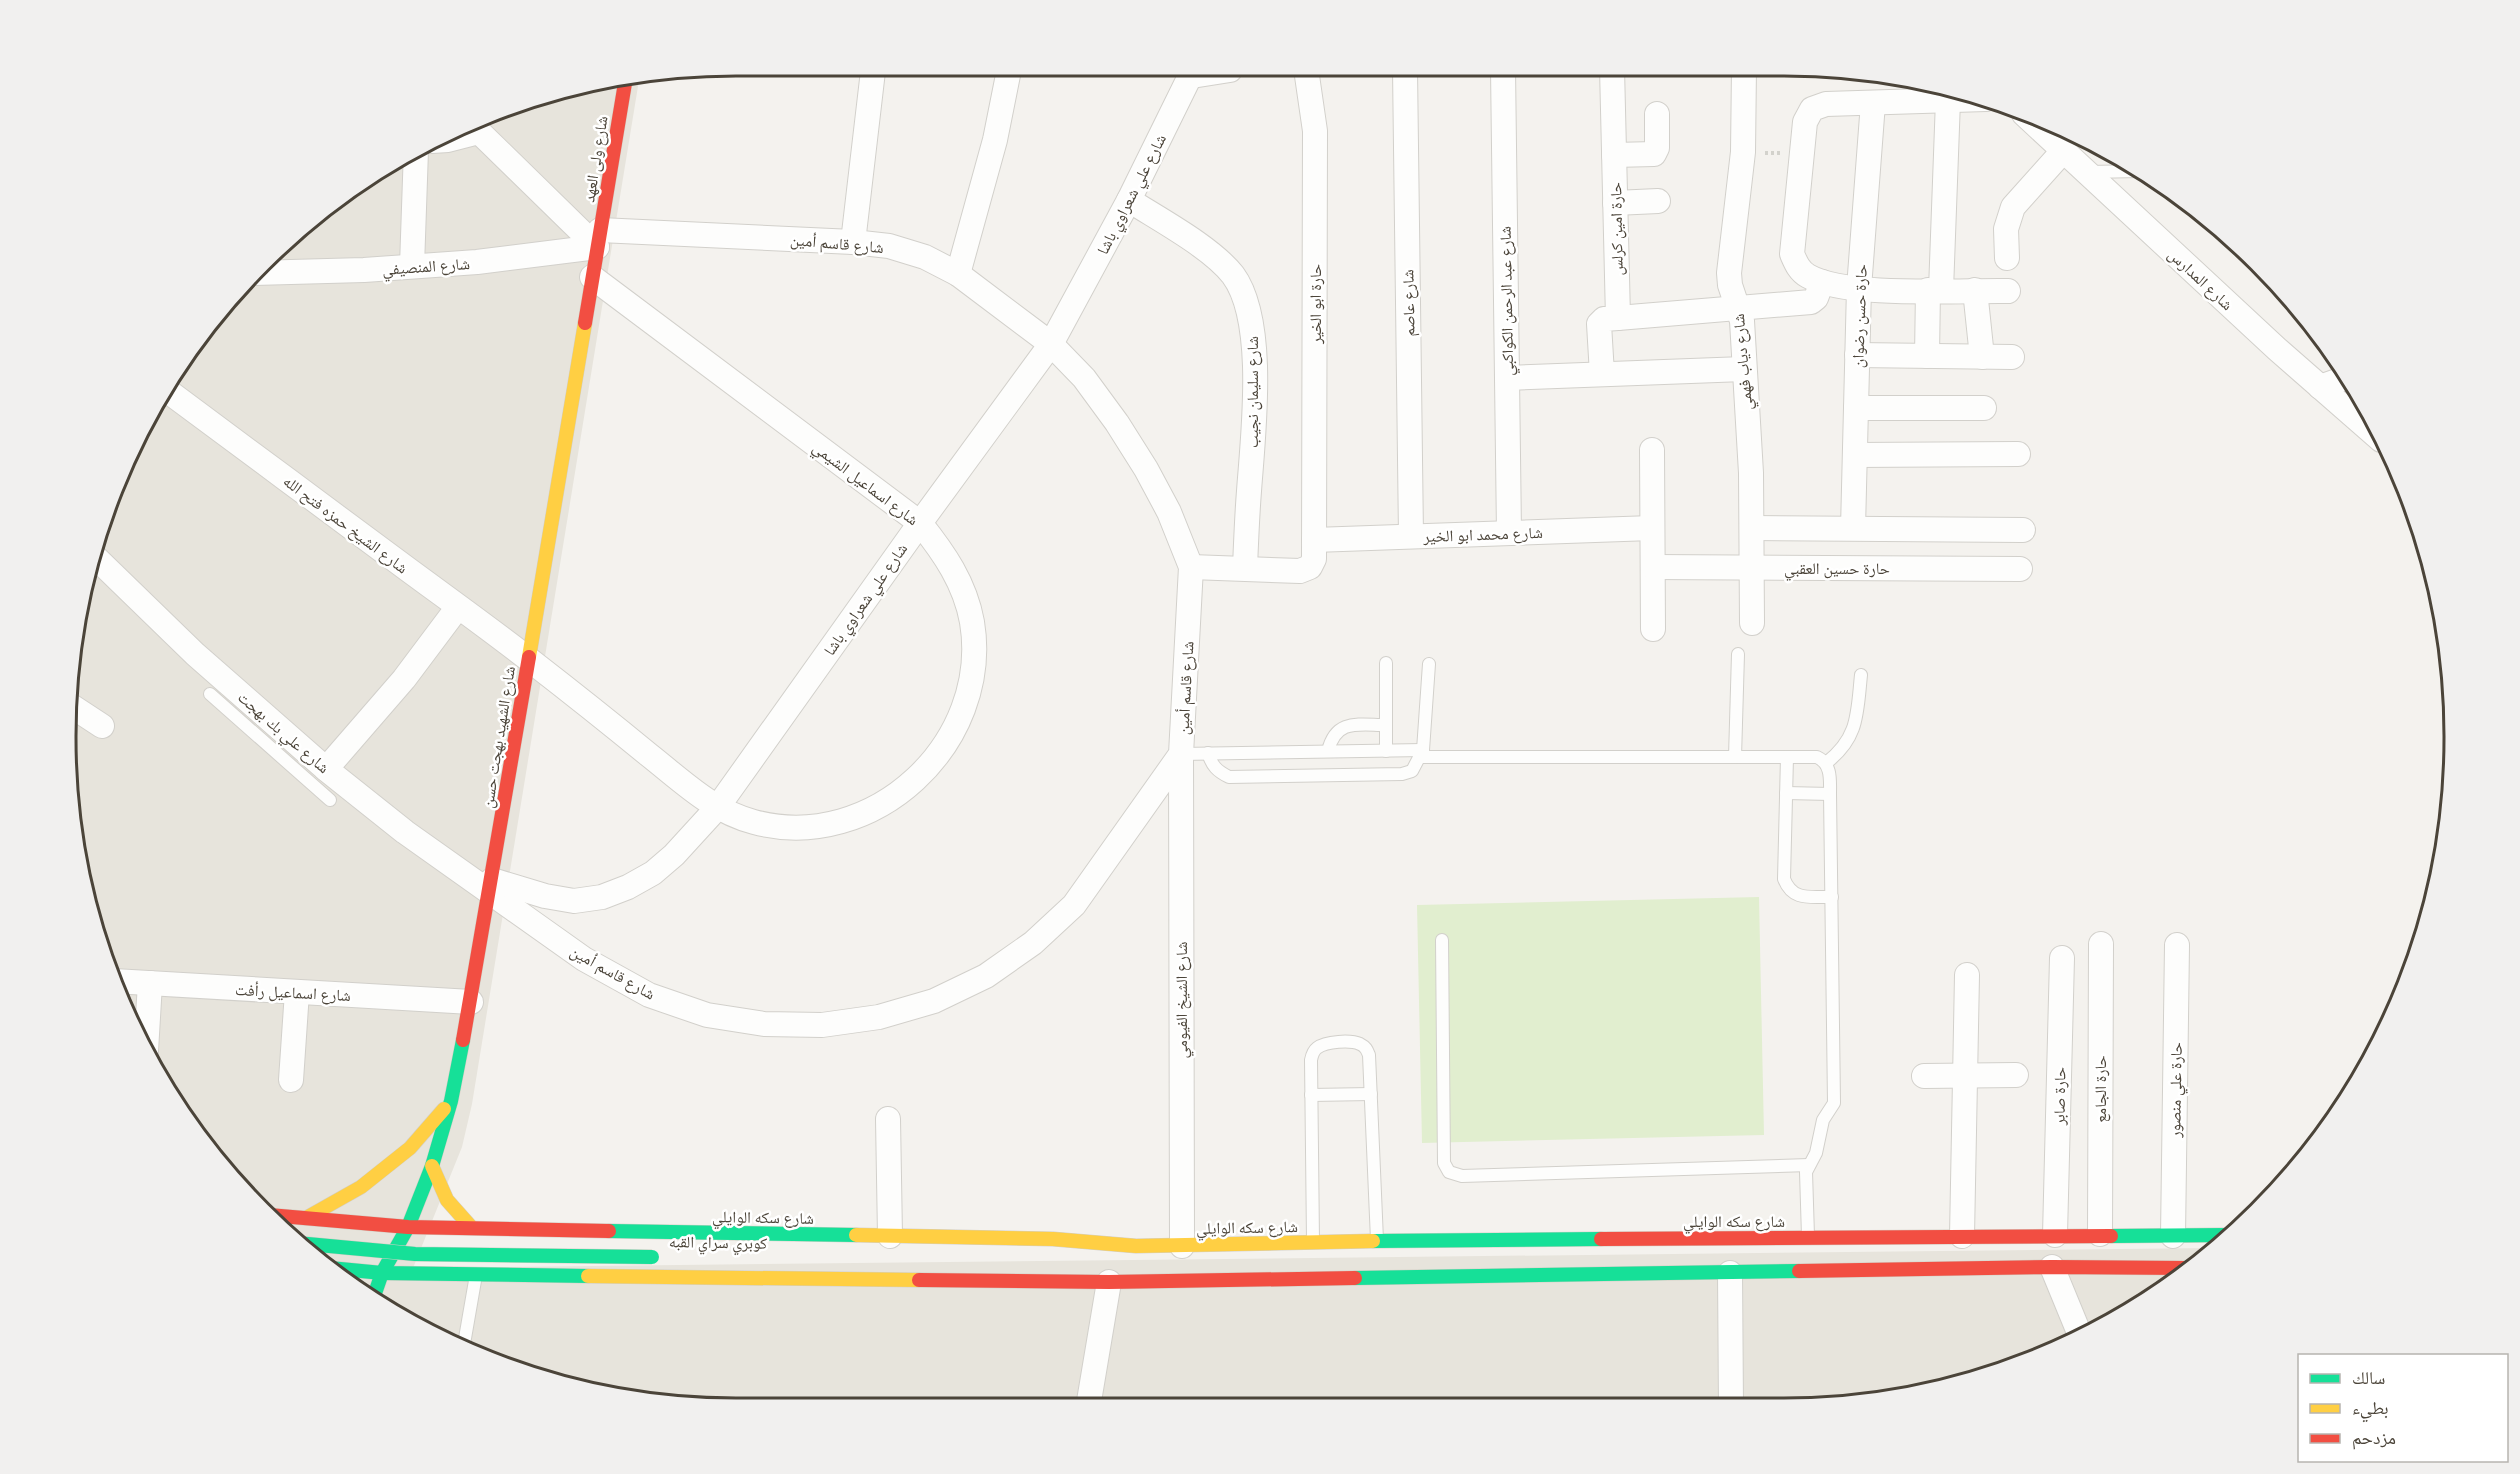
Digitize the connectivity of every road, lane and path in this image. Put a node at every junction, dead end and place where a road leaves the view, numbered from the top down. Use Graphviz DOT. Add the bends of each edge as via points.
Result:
graph roads {
  1 [pos="872,76"];
  2 [pos="1008,76"];
  3 [pos="1191,76"];
  4 [pos="1307,76"];
  5 [pos="1405,76"];
  6 [pos="1503,76"];
  7 [pos="1612,76"];
  8 [pos="1744,76"];
  9 [pos="624,86"];
  10 [pos="1948,100"];
  11 [pos="1956,100"];
  12 [pos="1874,103"];
  13 [pos="1657,114"];
  14 [pos="2041,129"];
  15 [pos="477,130"];
  16 [pos="2064,150"];
  17 [pos="1743,152"];
  18 [pos="1802,154"];
  19 [pos="1614,155"];
  20 [pos="416,160"];
  21 [pos="2123,171"];
  22 [pos="2085,172"];
  23 [pos="1129,200"];
  24 [pos="1658,201"];
  25 [pos="1615,203"];
  26 [pos="599,238"];
  27 [pos="853,242"];
  28 [pos="2007,258"];
  29 [pos="412,266"];
  30 [pos="268,273"];
  31 [pos="958,274"];
  32 [pos="592,277"];
  33 [pos="1812,277"];
  34 [pos="1859,288"];
  35 [pos="1935,290"];
  36 [pos="1975,290"];
  37 [pos="2008,291"];
  38 [pos="1739,309"];
  39 [pos="1618,318"];
  40 [pos="1051,344"];
  41 [pos="1857,355"];
  42 [pos="1927,356"];
  43 [pos="1982,357"];
  44 [pos="2012,357"];
  45 [pos="1744,369"];
  46 [pos="1602,374"];
  47 [pos="1507,378"];
  48 [pos="2338,380"];
  49 [pos="2320,387"];
  50 [pos="173,395"];
  51 [pos="1856,408"];
  52 [pos="1984,408"];
  53 [pos="2365,426"];
  54 [pos="1652,450"];
  55 [pos="2018,454"];
  56 [pos="1855,455"];
  57 [pos="920,523"];
  58 [pos="1652,528"];
  59 [pos="1752,528"];
  60 [pos="1824,528"];
  61 [pos="1854,528"];
  62 [pos="2023,530"];
  63 [pos="1509,533"];
  64 [pos="1411,536"];
  65 [pos="1314,540"];
  66 [pos="100,562"];
  67 [pos="1191,567"];
  68 [pos="1653,567"];
  69 [pos="1245,568"];
  70 [pos="1752,568"];
  71 [pos="1824,568"];
  72 [pos="2020,569"];
  73 [pos="458,607"];
  74 [pos="1752,623"];
  75 [pos="1653,629"];
  76 [pos="1738,654"];
  77 [pos="528,658"];
  78 [pos="1386,663"];
  79 [pos="1429,664"];
  80 [pos="1861,675"];
  81 [pos="210,694"];
  82 [pos="77,710"];
  83 [pos="1386,725"];
  84 [pos="102,726"];
  85 [pos="284,745"];
  86 [pos="1386,751"];
  87 [pos="1328,752"];
  88 [pos="1208,753"];
  89 [pos="1181,754"];
  90 [pos="1422,754"];
  91 [pos="1735,757"];
  92 [pos="1787,758"];
  93 [pos="1826,764"];
  94 [pos="326,770"];
  95 [pos="1786,792"];
  96 [pos="1830,794"];
  97 [pos="330,800"];
  98 [pos="717,808"];
  99 [pos="491,886"];
  100 [pos="1832,897"];
  101 [pos="1442,940"];
  102 [pos="2101,944"];
  103 [pos="2176,945"];
  104 [pos="2062,958"];
  105 [pos="1967,975"];
  106 [pos="124,982"];
  107 [pos="150,983"];
  108 [pos="297,992"];
  109 [pos="471,1002"];
  110 [pos="147,1033"];
  111 [pos="2016,1075"];
  112 [pos="1924,1076"];
  113 [pos="1965,1076"];
  114 [pos="291,1080"];
  115 [pos="1371,1094"];
  116 [pos="1311,1095"];
  117 [pos="451,1101"];
  118 [pos="888,1119"];
  119 [pos="1809,1165"];
  120 [pos="432,1166"];
  121 [pos="283,1216"];
  122 [pos="306,1218"];
  123 [pos="408,1227"];
  124 [pos="471,1227"];
  125 [pos="2100,1234"];
  126 [pos="2055,1235"];
  127 [pos="2217,1235"];
  128 [pos="890,1236"];
  129 [pos="1962,1236"];
  130 [pos="2174,1236"];
  131 [pos="1808,1237"];
  132 [pos="1377,1241"];
  133 [pos="1313,1242"];
  134 [pos="315,1245"];
  135 [pos="1136,1246"];
  136 [pos="1182,1246"];
  137 [pos="658,1257"];
  138 [pos="1097,1258"];
  139 [pos="2052,1267"];
  140 [pos="2175,1268"];
  141 [pos="347,1270"];
  142 [pos="382,1273"];
  143 [pos="1730,1273"];
  144 [pos="477,1274"];
  145 [pos="1109,1282"];
  146 [pos="376,1290"];
  147 [pos="2077,1328"];
  148 [pos="465,1338"];
  149 [pos="1090,1398"];
  150 [pos="1731,1398"];
  1 -- 27 [label="street"];
  2 -- 31 [label="street" via="996,140"];
  3 -- 23 [label="street, شارع علي شعراوي باشا"];
  4 -- 65 [label="street, حارة ابو الخير" via="1315,130"];
  5 -- 64 [label="street, شارع عاصم"];
  6 -- 47 [label="street, شارع عبد الرحمن الكواكبي"];
  7 -- 19 [label="street, حارة امين كرلس"];
  8 -- 17 [label="street, شارع دياب فهمي"];
  9 -- 26 [label="main road, شارع ولى العهد"];
  10 -- 11 [label="street"];
  10 -- 12 [label="street"];
  10 -- 35 [label="street"];
  12 -- 18 [label="street" via="1818,105 1807,115"];
  12 -- 34 [label="street, حارة حسن رضوان"];
  13 -- 19 [label="street" via="1654,154"];
  14 -- 16 [label="street, شارع المدارس"];
  15 -- 26 [label="street"];
  16 -- 22 [label="street, شارع المدارس"];
  16 -- 28 [label="street" via="2013,207 2006,229"];
  17 -- 18 [label="path"];
  17 -- 38 [label="street, شارع دياب فهمي" via="1729,273"];
  18 -- 33 [label="street" via="1792,244 1796,264"];
  19 -- 25 [label="street, حارة امين كرلس"];
  20 -- 29 [label="street"];
  21 -- 22 [label="lane"];
  22 -- 49 [label="street, شارع المدارس"];
  23 -- 40 [label="street, شارع علي شعراوي باشا"];
  23 -- 69 [label="street, شارع سليمان نجيب" via="1220,261 1232,274 1247,303 1253,332 1254,402"];
  24 -- 25 [label="street"];
  25 -- 39 [label="street, حارة امين كرلس"];
  26 -- 27 [label="street, شارع قاسم أمين"];
  26 -- 29 [label="street, شارع المنصيفي" via="477,262"];
  26 -- 32 [label="main road, شارع الشهيد بهجت حسن"];
  27 -- 31 [label="street, شارع قاسم أمين" via="889,246 925,257"];
  29 -- 30 [label="street, شارع المنصيفي"];
  31 -- 40 [label="street, شارع قاسم أمين"];
  32 -- 57 [label="street, شارع اسماعيل الشيمي"];
  32 -- 77 [label="main road, شارع الشهيد بهجت حسن"];
  33 -- 34 [label="street"];
  33 -- 38 [label="street" via="1816,298 1811,302"];
  34 -- 35 [label="street"];
  34 -- 41 [label="street, حارة حسن رضوان"];
  35 -- 36 [label="street"];
  35 -- 42 [label="street"];
  36 -- 37 [label="street"];
  36 -- 43 [label="street"];
  38 -- 39 [label="street"];
  38 -- 45 [label="street, شارع دياب فهمي"];
  39 -- 46 [label="street" via="1604,319 1599,324"];
  40 -- 57 [label="street, شارع علي شعراوي باشا"];
  40 -- 67 [label="street, شارع قاسم أمين" via="1083,378 1146,469"];
  41 -- 42 [label="street"];
  41 -- 51 [label="street, حارة حسن رضوان"];
  42 -- 43 [label="street"];
  43 -- 44 [label="street"];
  45 -- 46 [label="street"];
  45 -- 59 [label="street, شارع دياب فهمي"];
  46 -- 47 [label="street"];
  47 -- 63 [label="street, شارع عبد الرحمن الكواكبي"];
  48 -- 49 [label="street"];
  49 -- 53 [label="street, شارع المدارس"];
  50 -- 73 [label="street, شارع الشيخ حمزه فتح الله"];
  51 -- 52 [label="street"];
  51 -- 56 [label="street, حارة حسن رضوان"];
  54 -- 58 [label="street"];
  55 -- 56 [label="street"];
  56 -- 61 [label="street, حارة حسن رضوان"];
  57 -- 98 [label="street, شارع علي شعراوي باشا"];
  57 -- 98 [label="street, شارع اسماعيل الشيمي" via="944,552 962,586 972,623 974,661 967,699 952,735 936,759 902,792 868,812 832,823 793,827 755,822"];
  58 -- 63 [label="street, شارع محمد ابو الخير"];
  58 -- 68 [label="street"];
  59 -- 60 [label="street"];
  59 -- 70 [label="street, شارع دياب فهمي"];
  60 -- 61 [label="street"];
  60 -- 71 [label="street"];
  61 -- 62 [label="street"];
  63 -- 64 [label="street, شارع محمد ابو الخير"];
  64 -- 65 [label="street, شارع محمد ابو الخير"];
  65 -- 69 [label="street, حارة ابو الخير" via="1310,567 1300,571"];
  66 -- 85 [label="street, شارع علي بك بهجت"];
  67 -- 69 [label="street"];
  67 -- 89 [label="street, شارع قاسم أمين"];
  68 -- 70 [label="street, حارة حسين العقبي"];
  68 -- 75 [label="street"];
  70 -- 71 [label="street, حارة حسين العقبي"];
  70 -- 74 [label="street, شارع دياب فهمي"];
  71 -- 72 [label="street, حارة حسين العقبي"];
  73 -- 77 [label="street, شارع الشيخ حمزه فتح الله"];
  73 -- 94 [label="street" via="404,679"];
  76 -- 91 [label="lane"];
  77 -- 98 [label="street, شارع اسماعيل الشيمي"];
  77 -- 99 [label="main road, شارع الشهيد بهجت حسن"];
  78 -- 83 [label="lane"];
  79 -- 90 [label="lane"];
  80 -- 93 [label="lane" via="1856,724 1845,747"];
  81 -- 85 [label="lane"];
  82 -- 84 [label="street"];
  83 -- 86 [label="lane"];
  83 -- 87 [label="lane" via="1350,725 1341,729 1330,742"];
  85 -- 94 [label="street, شارع علي بك بهجت"];
  85 -- 97 [label="lane"];
  86 -- 87 [label="lane"];
  86 -- 90 [label="lane"];
  87 -- 88 [label="lane"];
  88 -- 89 [label="lane"];
  88 -- 90 [label="lane" via="1212,764 1229,777 1402,774 1412,771"];
  89 -- 99 [label="street, شارع قاسم أمين" via="1074,905 1033,943 986,976 955,991 879,1017 822,1025 787,1025 708,1015 650,995 584,959"];
  89 -- 136 [label="street, شارع الشيخ الفيومي"];
  90 -- 91 [label="lane"];
  91 -- 92 [label="lane"];
  92 -- 93 [label="lane" via="1817,757"];
  92 -- 95 [label="lane"];
  93 -- 96 [label="lane"];
  94 -- 99 [label="street, شارع علي بك بهجت" via="405,832"];
  95 -- 96 [label="lane"];
  95 -- 100 [label="lane" via="1784,879 1797,896"];
  96 -- 100 [label="lane"];
  98 -- 99 [label="street, شارع علي شعراوي باشا" via="653,873 602,897 574,901"];
  99 -- 109 [label="main road, شارع الشهيد بهجت حسن"];
  100 -- 119 [label="lane" via="1834,1103 1823,1120 1816,1153"];
  101 -- 119 [label="lane" via="1444,1163 1449,1172 1462,1176"];
  102 -- 125 [label="street, حارة الجامع"];
  103 -- 130 [label="street, حارة علي منصور"];
  104 -- 126 [label="street, حارة صابر"];
  105 -- 113 [label="street"];
  106 -- 107 [label="street, شارع اسماعيل رأفت"];
  107 -- 108 [label="street, شارع اسماعيل رأفت"];
  107 -- 110 [label="street"];
  108 -- 109 [label="street, شارع اسماعيل رأفت"];
  108 -- 114 [label="street"];
  109 -- 117 [label="main road, شارع الشهيد بهجت حسن"];
  111 -- 113 [label="street"];
  112 -- 113 [label="street"];
  113 -- 129 [label="street"];
  115 -- 116 [label="lane"];
  115 -- 116 [label="lane" via="1366,1048 1359,1043 1326,1043 1313,1052"];
  115 -- 132 [label="lane"];
  116 -- 133 [label="lane"];
  117 -- 120 [label="main road, شارع الشهيد بهجت حسن"];
  117 -- 122 [label="main road" via="402,1155 361,1187"];
  118 -- 128 [label="street"];
  119 -- 131 [label="lane"];
  120 -- 123 [label="main road, شارع الشهيد بهجت حسن"];
  120 -- 124 [label="main road" via="440,1190"];
  121 -- 122 [label="main road, شارع سكه الوايلي"];
  122 -- 123 [label="main road, شارع سكه الوايلي"];
  123 -- 124 [label="main road, شارع سكه الوايلي"];
  123 -- 142 [label="main road, شارع الشهيد بهجت حسن"];
  124 -- 128 [label="main road, شارع سكه الوايلي"];
  125 -- 126 [label="main road, شارع سكه الوايلي"];
  125 -- 130 [label="main road, شارع سكه الوايلي"];
  126 -- 129 [label="main road, شارع سكه الوايلي"];
  127 -- 130 [label="main road, شارع سكه الوايلي"];
  128 -- 135 [label="main road, شارع سكه الوايلي" via="1053,1239"];
  129 -- 131 [label="main road, شارع سكه الوايلي"];
  131 -- 132 [label="main road, شارع سكه الوايلي"];
  132 -- 133 [label="main road, شارع سكه الوايلي"];
  133 -- 136 [label="main road, شارع سكه الوايلي"];
  134 -- 137 [label="main road, كوبري سراي القبه, bridge" via="415,1254"];
  135 -- 136 [label="main road, شارع سكه الوايلي"];
  135 -- 138 [label="main road"];
  139 -- 140 [label="main road"];
  139 -- 143 [label="main road"];
  139 -- 147 [label="street"];
  141 -- 142 [label="main road"];
  142 -- 144 [label="main road"];
  142 -- 146 [label="main road"];
  143 -- 145 [label="main road"];
  143 -- 150 [label="street"];
  144 -- 145 [label="main road"];
  144 -- 148 [label="lane"];
  145 -- 149 [label="street"];
}
